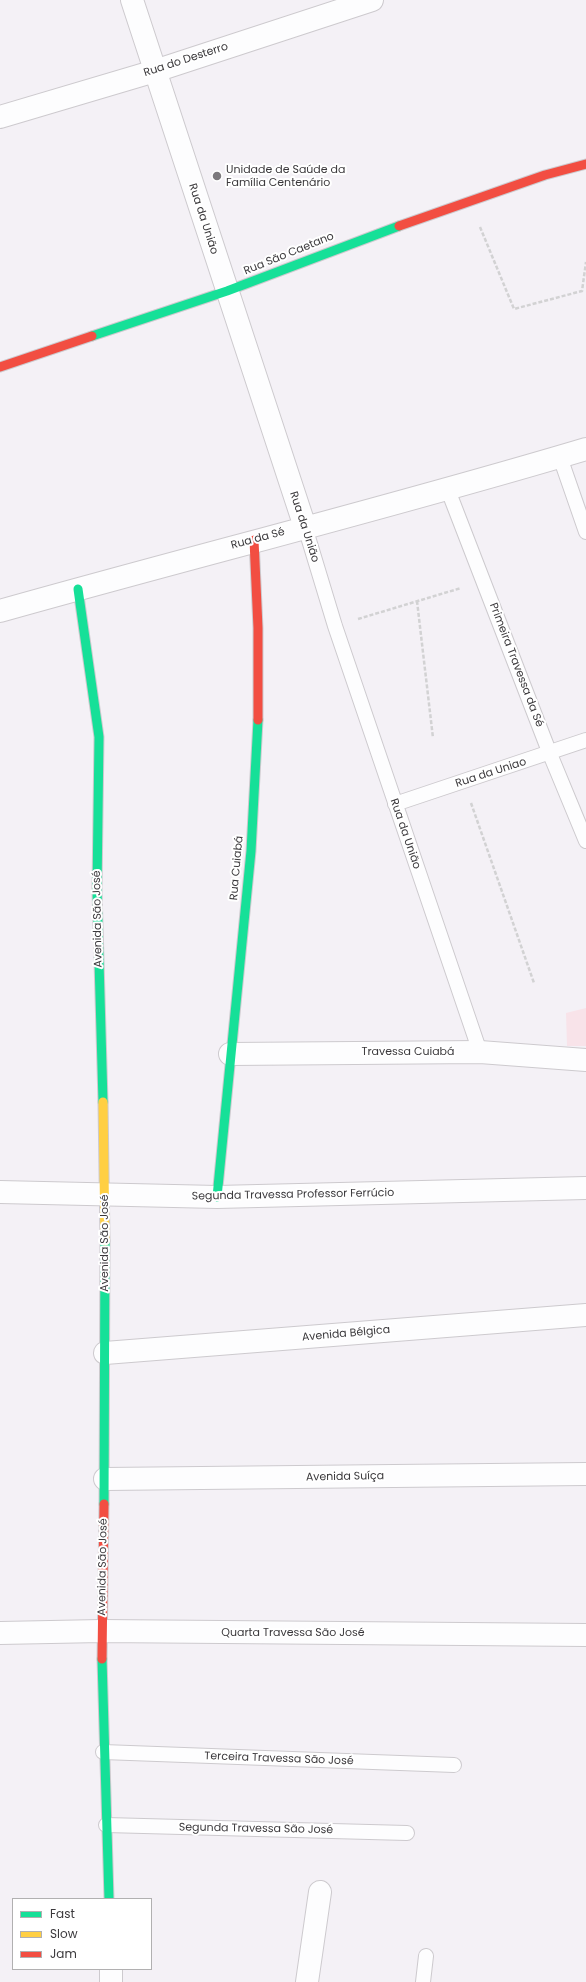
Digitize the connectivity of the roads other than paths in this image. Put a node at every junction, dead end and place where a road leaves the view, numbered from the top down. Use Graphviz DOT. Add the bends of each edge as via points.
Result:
graph roads {
  1 [pos="132,0"];
  2 [pos="372,0"];
  3 [pos="155,71"];
  4 [pos="0,117"];
  5 [pos="586,164"];
  6 [pos="227,291"];
  7 [pos="0,367"];
  8 [pos="586,449"];
  9 [pos="560,457"];
  10 [pos="448,490"];
  11 [pos="304,527"];
  12 [pos="586,532"];
  13 [pos="254,540"];
  14 [pos="78,589"];
  15 [pos="0,611"];
  16 [pos="586,740"];
  17 [pos="550,754"];
  18 [pos="395,804"];
  19 [pos="586,841"];
  20 [pos="480,1052"];
  21 [pos="230,1054"];
  22 [pos="586,1060"];
  23 [pos="586,1188"];
  24 [pos="0,1192"];
  25 [pos="105,1196"];
  26 [pos="217,1197"];
  27 [pos="586,1315"];
  28 [pos="105,1353"];
  29 [pos="586,1474"];
  30 [pos="104,1479"];
  31 [pos="101,1631"];
  32 [pos="0,1633"];
  33 [pos="586,1635"];
  34 [pos="104,1752"];
  35 [pos="454,1765"];
  36 [pos="106,1826"];
  37 [pos="407,1833"];
  38 [pos="320,1892"];
  39 [pos="108,1898"];
  40 [pos="426,1956"];
  41 [pos="111,1970"];
  42 [pos="111,1982"];
  43 [pos="307,1982"];
  44 [pos="424,1982"];
  1 -- 3 [label="street, Rua da União"];
  2 -- 3 [label="street, Rua do Desterro"];
  3 -- 4 [label="street, Rua do Desterro"];
  3 -- 6 [label="street, Rua da União"];
  5 -- 6 [label="street, Rua São Caetano" via="469,201"];
  6 -- 7 [label="street, Rua São Caetano"];
  6 -- 11 [label="street, Rua da União"];
  8 -- 9 [label="street, Rua da Sé"];
  9 -- 10 [label="street, Rua da Sé"];
  9 -- 12 [label="lane"];
  10 -- 11 [label="street, Rua da Sé"];
  10 -- 17 [label="lane, Primeira Travessa da Sé"];
  11 -- 13 [label="street, Rua da Sé"];
  11 -- 18 [label="lane, Rua da União"];
  13 -- 14 [label="street, Rua da Sé"];
  13 -- 21 [label="street, Rua Cuiabá" via="258,628 258,730 251,850"];
  14 -- 15 [label="street, Rua da Sé"];
  14 -- 25 [label="street, Avenida São José" via="99,737 97,890"];
  16 -- 17 [label="lane, Rua da Uniao"];
  17 -- 18 [label="lane, Rua da Uniao"];
  17 -- 19 [label="lane, Primeira Travessa da Sé"];
  18 -- 20 [label="lane, Rua da União"];
  20 -- 21 [label="street, Travessa Cuiabá"];
  20 -- 22 [label="street, Travessa Cuiabá"];
  21 -- 26 [label="street, Rua Cuiabá"];
  23 -- 26 [label="street, Segunda Travessa Professor Ferrúcio"];
  24 -- 25 [label="street, Segunda Travessa Professor Ferrúcio"];
  25 -- 26 [label="street, Segunda Travessa Professor Ferrúcio"];
  25 -- 28 [label="street, Avenida São José"];
  27 -- 28 [label="street, Avenida Bélgica"];
  28 -- 30 [label="street, Avenida São José"];
  29 -- 30 [label="street, Avenida Suíça"];
  30 -- 31 [label="street, Avenida São José"];
  31 -- 32 [label="street, Quarta Travessa São José"];
  31 -- 33 [label="street, Quarta Travessa São José"];
  31 -- 34 [label="street, Avenida São José"];
  34 -- 35 [label="lane, Terceira Travessa São José"];
  34 -- 36 [label="street, Avenida São José"];
  36 -- 37 [label="lane, Segunda Travessa São José"];
  36 -- 39 [label="street, Avenida São José"];
  38 -- 43 [label="street"];
  40 -- 44 [label="lane"];
  41 -- 42 [label="street"];
}
